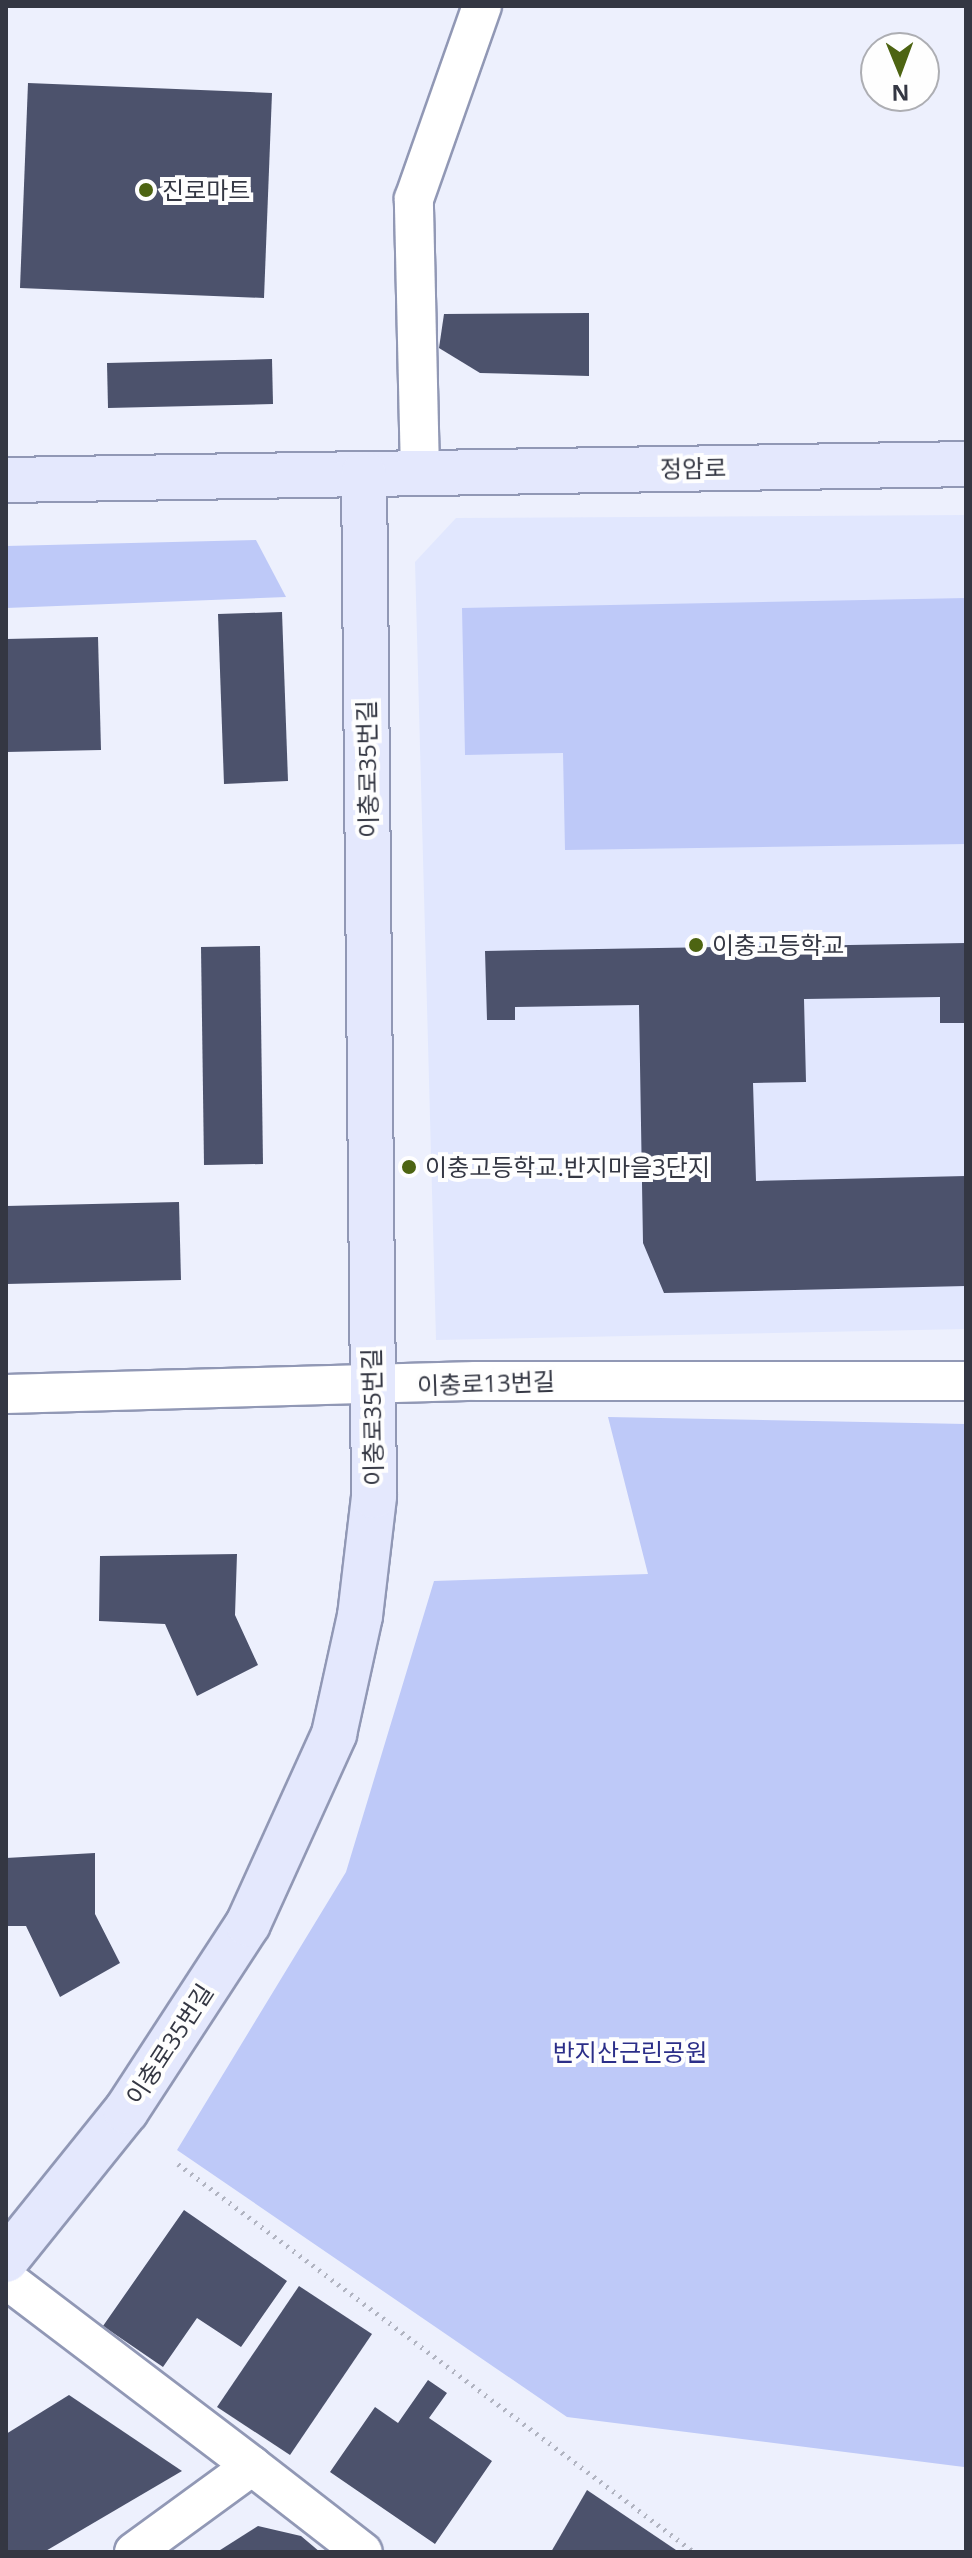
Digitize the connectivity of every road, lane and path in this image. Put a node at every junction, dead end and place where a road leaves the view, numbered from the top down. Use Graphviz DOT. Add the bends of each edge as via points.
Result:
graph roads {
  1 [pos="482,6"];
  2 [pos="966,464"];
  3 [pos="420,472"];
  4 [pos="364,474"];
  5 [pos="6,480"];
  6 [pos="966,1381"];
  7 [pos="371,1387"];
  8 [pos="6,1394"];
  9 [pos="178,2164"];
  10 [pos="6,2260"];
  11 [pos="6,2279"];
  12 [pos="252,2466"];
  13 [pos="134,2552"];
  14 [pos="363,2552"];
  15 [pos="694,2552"];
  1 -- 3 [label="street" via="414,199"];
  2 -- 3 [label="street, 정암로"];
  3 -- 4 [label="street, 정암로"];
  4 -- 5 [label="street, 정암로"];
  4 -- 7 [label="street, 이충로35번길"];
  6 -- 7 [label="street, 이충로13번길" via="476,1381"];
  7 -- 8 [label="street, 이충로13번길"];
  7 -- 10 [label="street, 이충로35번길" via="372,1511 360,1616 334,1734 248,1924 126,2111"];
  9 -- 15 [label="path"];
  11 -- 12 [label="street"];
  12 -- 13 [label="street"];
  12 -- 14 [label="street"];
}
